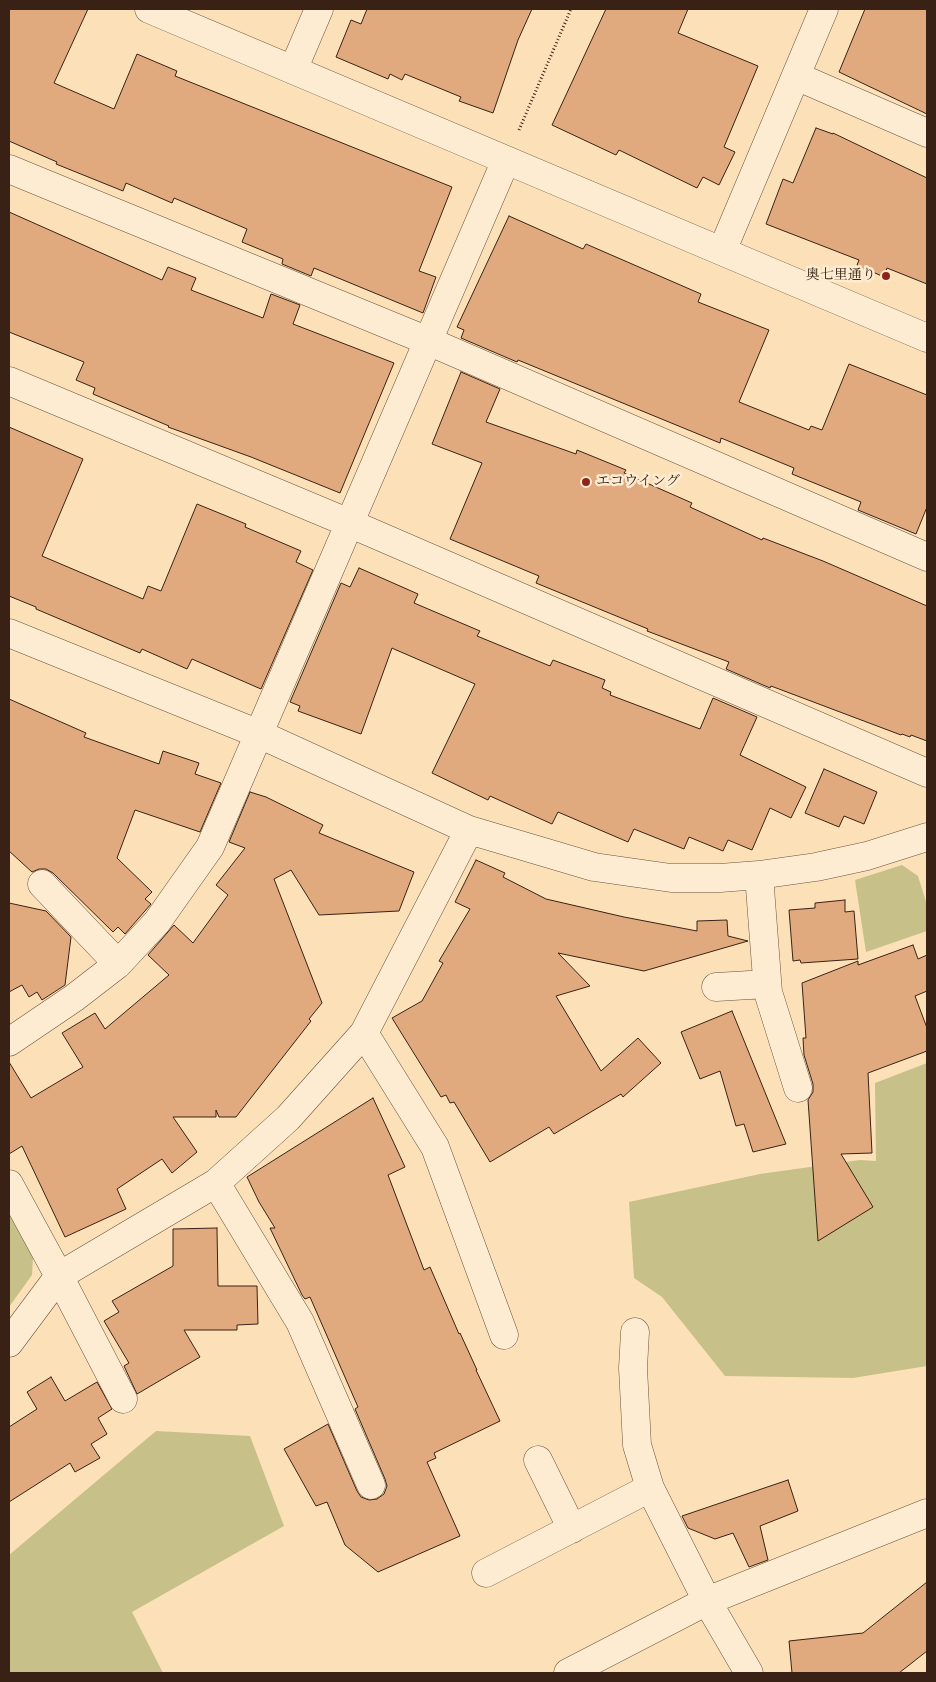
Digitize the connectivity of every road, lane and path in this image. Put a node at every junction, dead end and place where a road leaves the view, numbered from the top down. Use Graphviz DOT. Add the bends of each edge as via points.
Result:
graph roads {
  1 [pos="149,9"];
  2 [pos="319,9"];
  3 [pos="571,9"];
  4 [pos="824,9"];
  5 [pos="293,70"];
  6 [pos="796,76"];
  7 [pos="927,133"];
  8 [pos="506,160"];
  9 [pos="9,169"];
  10 [pos="722,251"];
  11 [pos="927,338"];
  12 [pos="428,341"];
  13 [pos="9,381"];
  14 [pos="349,524"];
  15 [pos="927,557"];
  16 [pos="9,633"];
  17 [pos="259,734"];
  18 [pos="927,773"];
  19 [pos="469,830"];
  20 [pos="925,843"];
  21 [pos="759,875"];
  22 [pos="42,884"];
  23 [pos="118,964"];
  24 [pos="767,984"];
  25 [pos="716,987"];
  26 [pos="364,1033"];
  27 [pos="9,1042"];
  28 [pos="798,1088"];
  29 [pos="216,1183"];
  30 [pos="9,1184"];
  31 [pos="59,1276"];
  32 [pos="635,1332"];
  33 [pos="504,1335"];
  34 [pos="9,1343"];
  35 [pos="123,1399"];
  36 [pos="538,1460"];
  37 [pos="371,1485"];
  38 [pos="650,1488"];
  39 [pos="927,1513"];
  40 [pos="572,1529"];
  41 [pos="486,1573"];
  42 [pos="707,1601"];
  43 [pos="568,1673"];
  44 [pos="749,1673"];
  1 -- 5 [label="street"];
  2 -- 5 [label="street"];
  3 -- 8 [label="path"];
  4 -- 6 [label="street"];
  5 -- 8 [label="street"];
  6 -- 7 [label="street"];
  6 -- 10 [label="street"];
  8 -- 10 [label="street"];
  8 -- 12 [label="street"];
  9 -- 12 [label="street"];
  10 -- 11 [label="street"];
  12 -- 14 [label="street"];
  12 -- 15 [label="street"];
  13 -- 14 [label="street"];
  14 -- 17 [label="street"];
  14 -- 18 [label="street"];
  16 -- 17 [label="street"];
  17 -- 19 [label="street"];
  17 -- 23 [label="street" via="210,847 157,922"];
  19 -- 21 [label="street" via="594,867 671,878"];
  19 -- 26 [label="street"];
  20 -- 21 [label="street"];
  21 -- 24 [label="street"];
  22 -- 23 [label="street"];
  23 -- 27 [label="street"];
  24 -- 25 [label="street"];
  24 -- 28 [label="street"];
  26 -- 29 [label="street" via="288,1118"];
  26 -- 33 [label="street" via="435,1146"];
  29 -- 31 [label="street"];
  29 -- 37 [label="street" via="300,1322"];
  30 -- 31 [label="street"];
  31 -- 34 [label="street"];
  31 -- 35 [label="street"];
  32 -- 38 [label="street" via="633,1368 637,1445"];
  36 -- 40 [label="street"];
  38 -- 40 [label="street"];
  38 -- 42 [label="street"];
  39 -- 42 [label="street"];
  40 -- 41 [label="street"];
  42 -- 43 [label="street"];
  42 -- 44 [label="street"];
}
